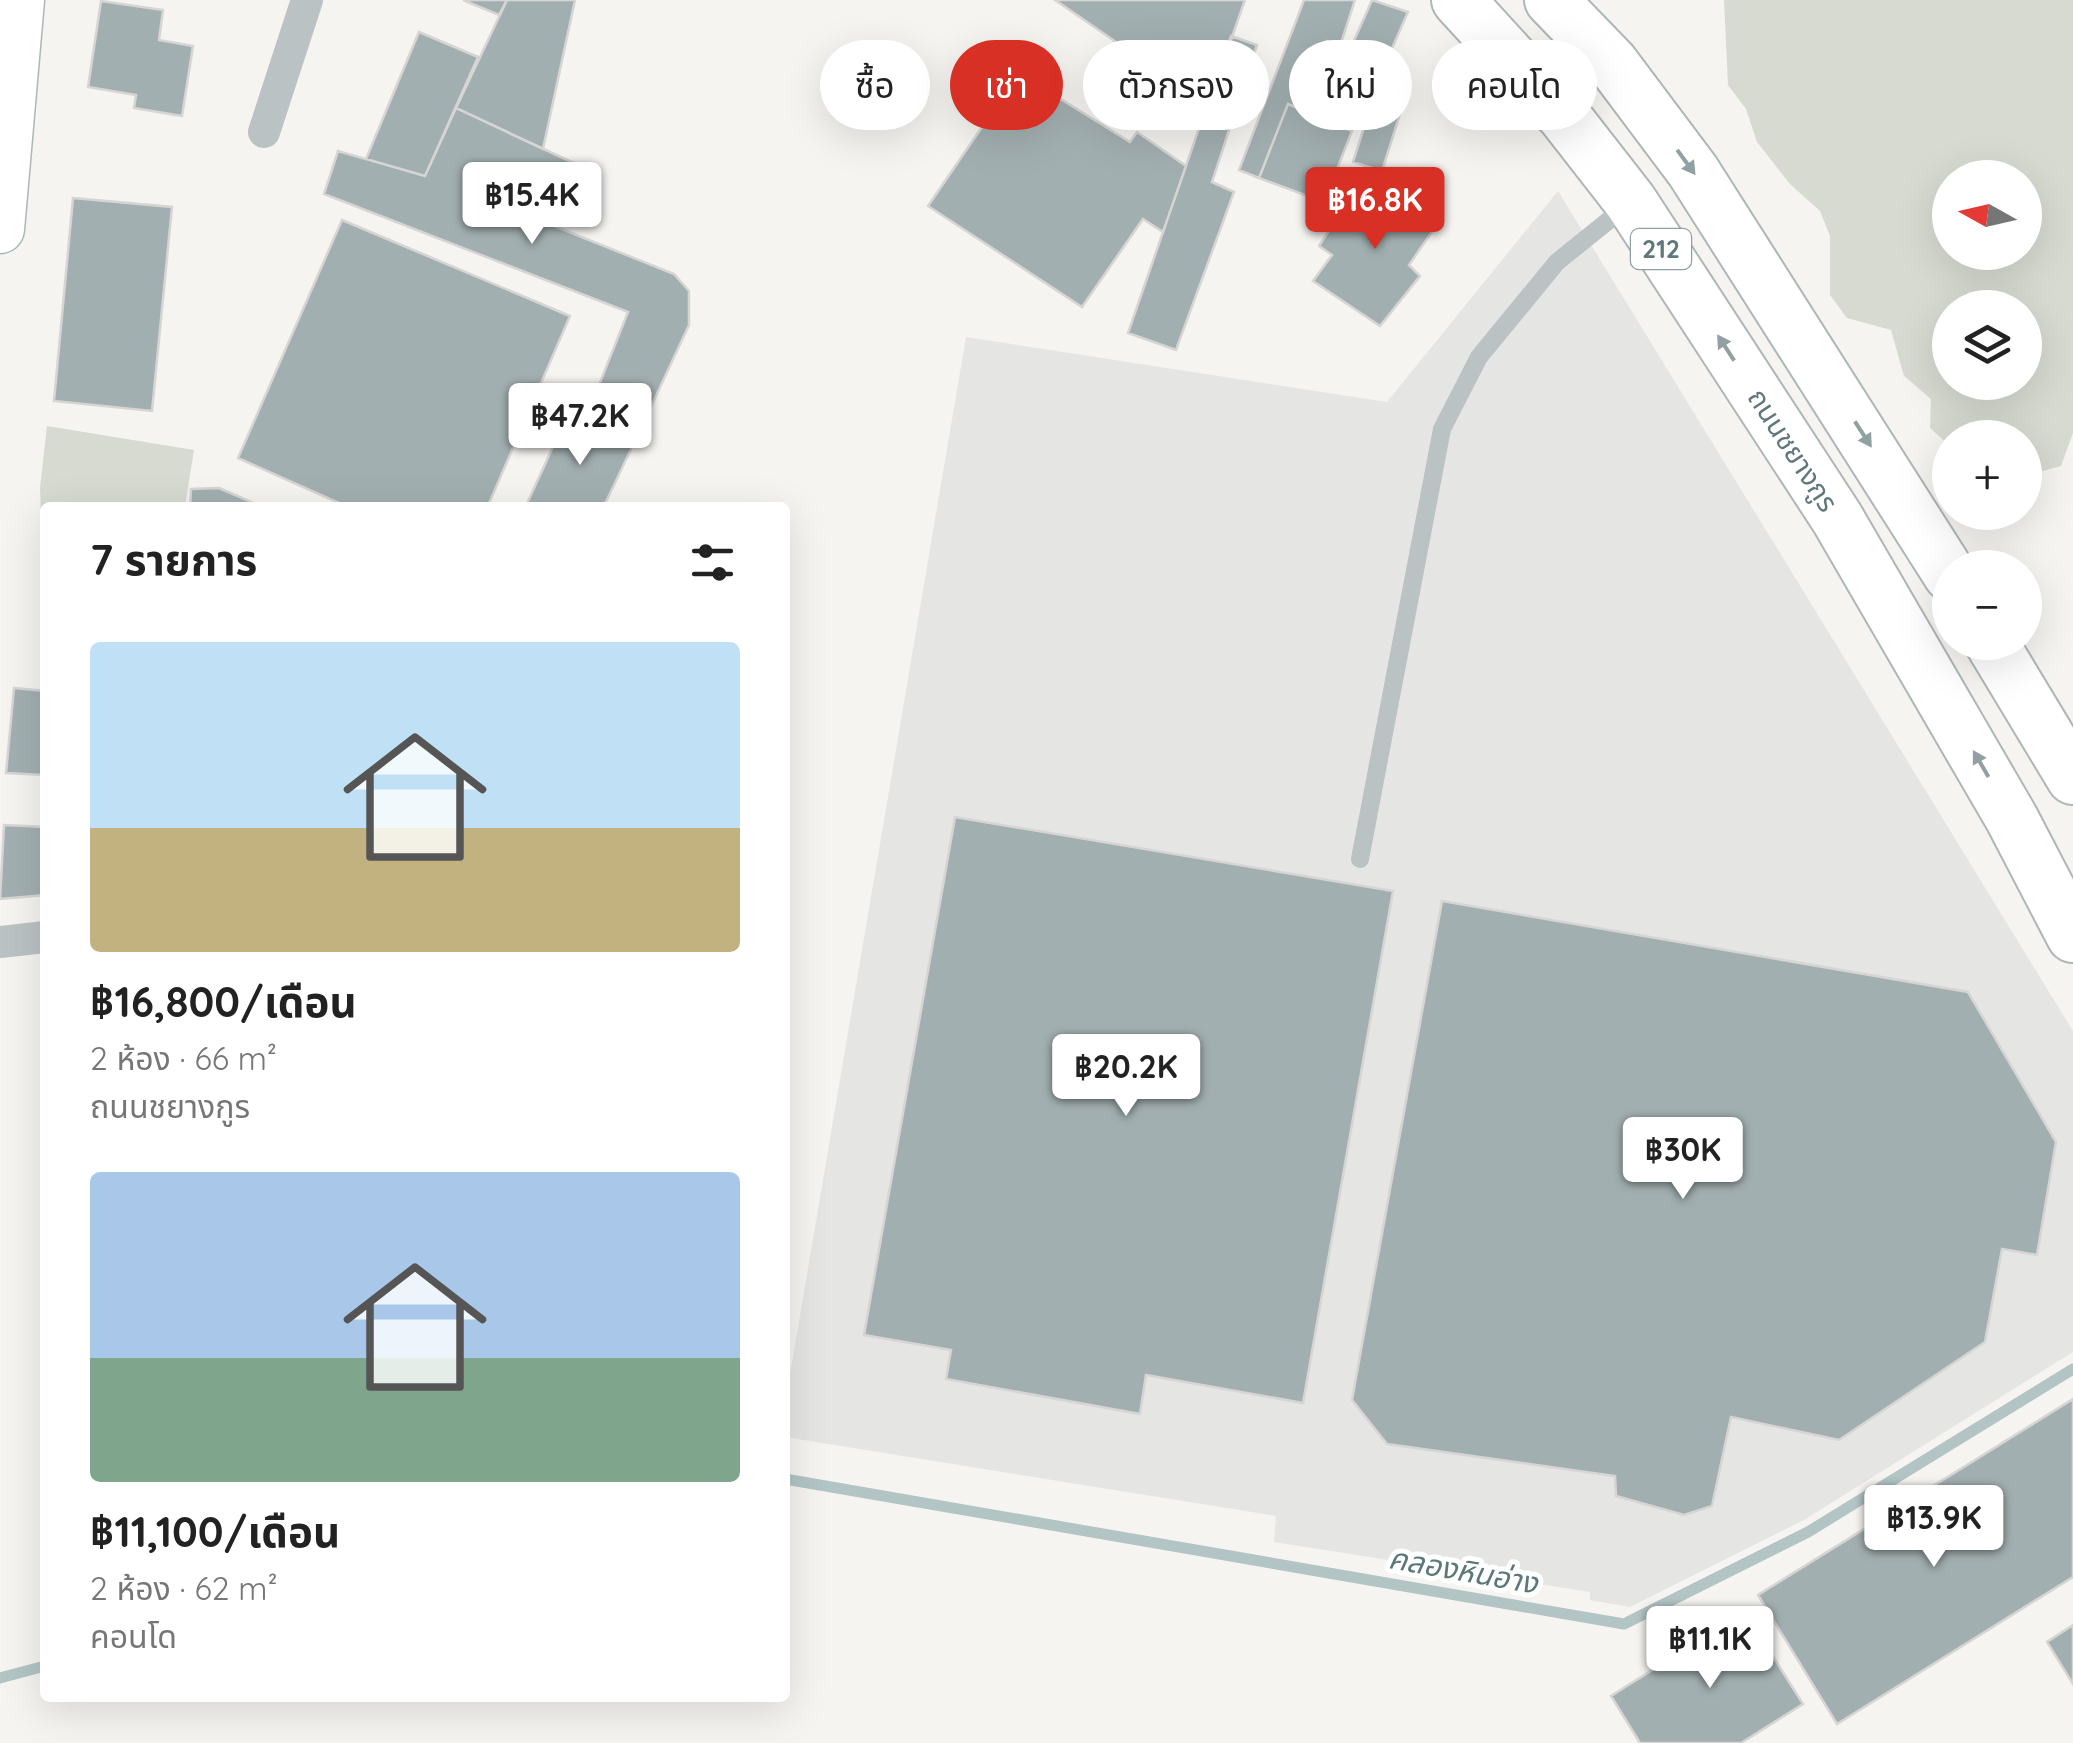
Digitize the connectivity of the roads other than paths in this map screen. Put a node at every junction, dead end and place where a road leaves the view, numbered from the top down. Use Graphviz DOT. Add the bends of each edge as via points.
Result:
graph roads {
  1 [pos="20,0"];
  2 [pos="307,0"];
  3 [pos="1458,0"];
  4 [pos="1552,0"];
  5 [pos="264,132"];
  6 [pos="1631,202"];
  7 [pos="0,229"];
  8 [pos="1893,481"];
  9 [pos="1837,518"];
  10 [pos="1935,550"];
  11 [pos="2002,660"];
  12 [pos="2073,778"];
  13 [pos="1360,859"];
  14 [pos="2073,936"];
  15 [pos="40,938"];
  16 [pos="0,942"];
  1 -- 7 [label="main road"];
  2 -- 5 [label="street"];
  3 -- 6 [label="main road, ถนนชยางกูร / 212" via="1564,116"];
  4 -- 8 [label="main road, 212, one-way" via="1612,63 1693,171"];
  9 -- 6 [label="main road, ถนนชยางกูร / 212, one-way"];
  6 -- 13 [label="lane" via="1546,276 1478,357 1442,429"];
  8 -- 9 [label="main road"];
  8 -- 10 [label="main road, 212"];
  14 -- 9 [label="main road, ถนนชยางกูร / 212, one-way"];
  11 -- 12 [label="main road"];
  15 -- 16 [label="street"];
}
